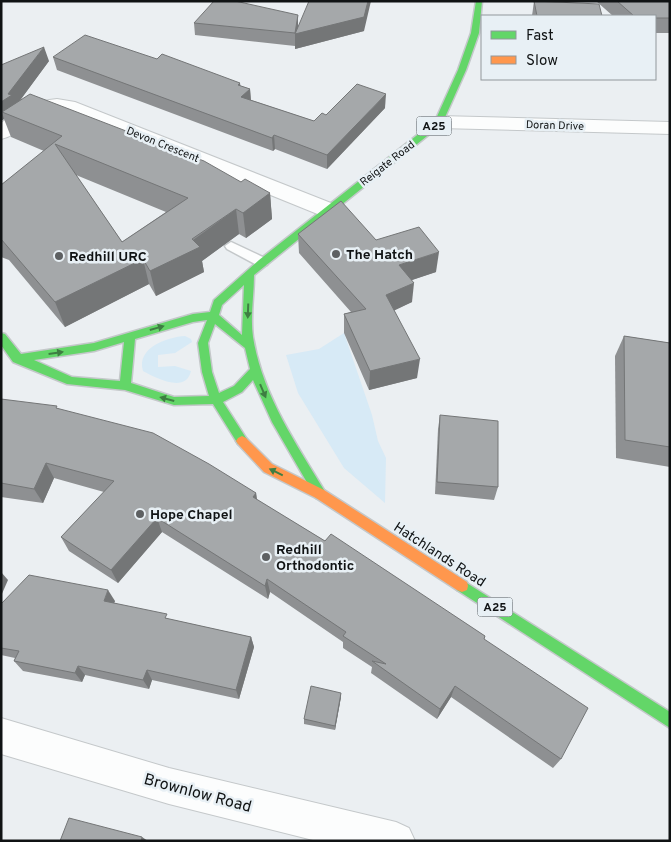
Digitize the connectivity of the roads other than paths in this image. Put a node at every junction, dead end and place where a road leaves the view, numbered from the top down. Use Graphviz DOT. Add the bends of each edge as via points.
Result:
graph roads {
  1 [pos="479,1"];
  2 [pos="439,122"];
  3 [pos="670,128"];
  4 [pos="1,132"];
  5 [pos="328,210"];
  6 [pos="231,246"];
  7 [pos="262,262"];
  8 [pos="249,276"];
  9 [pos="212,314"];
  10 [pos="130,336"];
  11 [pos="1,337"];
  12 [pos="248,345"];
  13 [pos="14,359"];
  14 [pos="256,370"];
  15 [pos="125,386"];
  16 [pos="216,400"];
  17 [pos="320,494"];
  18 [pos="670,721"];
  19 [pos="1,736"];
  20 [pos="396,841"];
  1 -- 2 [label="main road, Reigate Road / A25" via="475,33"];
  2 -- 3 [label="street, Doran Drive"];
  2 -- 5 [label="main road, Reigate Road / A25"];
  4 -- 5 [label="street, Devon Crescent" via="32,110 53,104 68,106"];
  5 -- 7 [label="main road, Hatchlands Road / A25"];
  6 -- 7 [label="lane"];
  7 -- 8 [label="main road, Hatchlands Road / A25"];
  8 -- 9 [label="main road, Hatchlands Road / A25" via="218,303"];
  8 -- 12 [label="main road, Hatchlands Road / A25, one-way"];
  10 -- 9 [label="main road, one-way"];
  9 -- 12 [label="main road"];
  9 -- 16 [label="main road, Hatchlands Road / A25" via="203,342 207,372"];
  13 -- 10 [label="main road, one-way" via="94,347"];
  10 -- 15 [label="main road"];
  11 -- 13 [label="main road"];
  12 -- 14 [label="main road, Hatchlands Road / A25"];
  13 -- 15 [label="main road" via="70,381"];
  14 -- 16 [label="main road" via="238,389"];
  14 -- 17 [label="main road, Hatchlands Road / A25, one-way" via="273,413"];
  16 -- 15 [label="main road, one-way" via="174,401"];
  17 -- 16 [label="main road, Hatchlands Road / A25, one-way" via="268,468 240,439"];
  17 -- 18 [label="main road, Hatchlands Road / A25"];
  19 -- 20 [label="street, Brownlow Road" via="169,786"];
}
